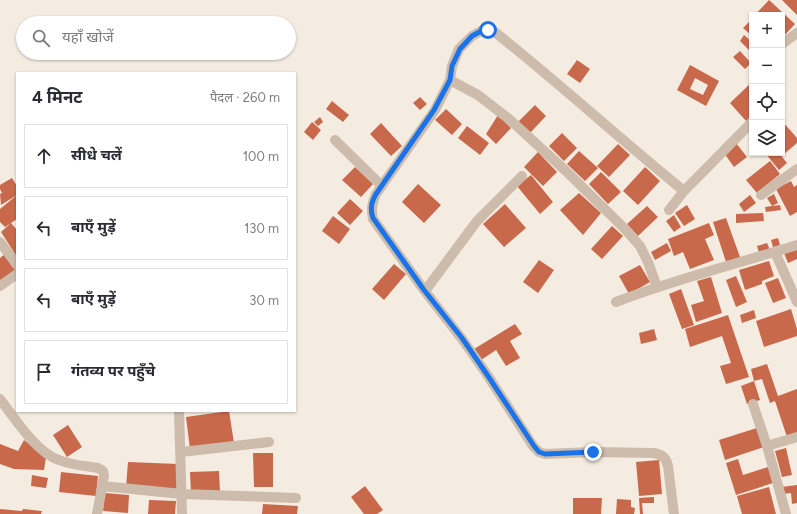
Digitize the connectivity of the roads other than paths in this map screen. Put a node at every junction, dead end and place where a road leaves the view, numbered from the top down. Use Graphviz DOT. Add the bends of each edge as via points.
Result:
graph roads {
  1 [pos="797,33"];
  2 [pos="785,42"];
  3 [pos="450,80"];
  4 [pos="749,125"];
  5 [pos="335,140"];
  6 [pos="797,169"];
  7 [pos="522,176"];
  8 [pos="382,186"];
  9 [pos="684,191"];
  10 [pos="761,195"];
  11 [pos="669,210"];
  12 [pos="0,242"];
  13 [pos="797,245"];
  14 [pos="775,252"];
  15 [pos="16,264"];
  16 [pos="16,275"];
  17 [pos="0,286"];
  18 [pos="657,287"];
  19 [pos="425,291"];
  20 [pos="616,302"];
  21 [pos="797,302"];
  22 [pos="0,399"];
  23 [pos="753,404"];
  24 [pos="179,412"];
  25 [pos="797,437"];
  26 [pos="269,442"];
  27 [pos="767,446"];
  28 [pos="181,452"];
  29 [pos="102,486"];
  30 [pos="182,494"];
  31 [pos="296,498"];
  32 [pos="97,514"];
  33 [pos="182,514"];
  34 [pos="674,514"];
  35 [pos="786,514"];
  1 -- 2 [label="street"];
  3 -- 8 [label="street" via="434,110"];
  3 -- 9 [label="street" via="452,66 460,49 472,36 488,30 496,33"];
  3 -- 18 [label="street" via="478,95 509,119 624,228 640,246"];
  4 -- 9 [label="street"];
  5 -- 8 [label="street"];
  6 -- 10 [label="street"];
  7 -- 19 [label="street" via="477,221"];
  8 -- 19 [label="street" via="372,201 373,218"];
  9 -- 11 [label="street"];
  12 -- 15 [label="street"];
  13 -- 14 [label="street"];
  14 -- 18 [label="street"];
  14 -- 21 [label="street"];
  16 -- 17 [label="street"];
  18 -- 20 [label="street"];
  19 -- 34 [label="street" via="462,338 539,452 661,454 668,466"];
  22 -- 29 [label="street" via="23,429 50,456 60,461 103,471"];
  23 -- 27 [label="street"];
  24 -- 28 [label="street"];
  25 -- 27 [label="street"];
  26 -- 28 [label="street"];
  27 -- 35 [label="street"];
  28 -- 30 [label="street"];
  29 -- 30 [label="street"];
  29 -- 32 [label="street"];
  30 -- 31 [label="street"];
  30 -- 33 [label="street"];
}
